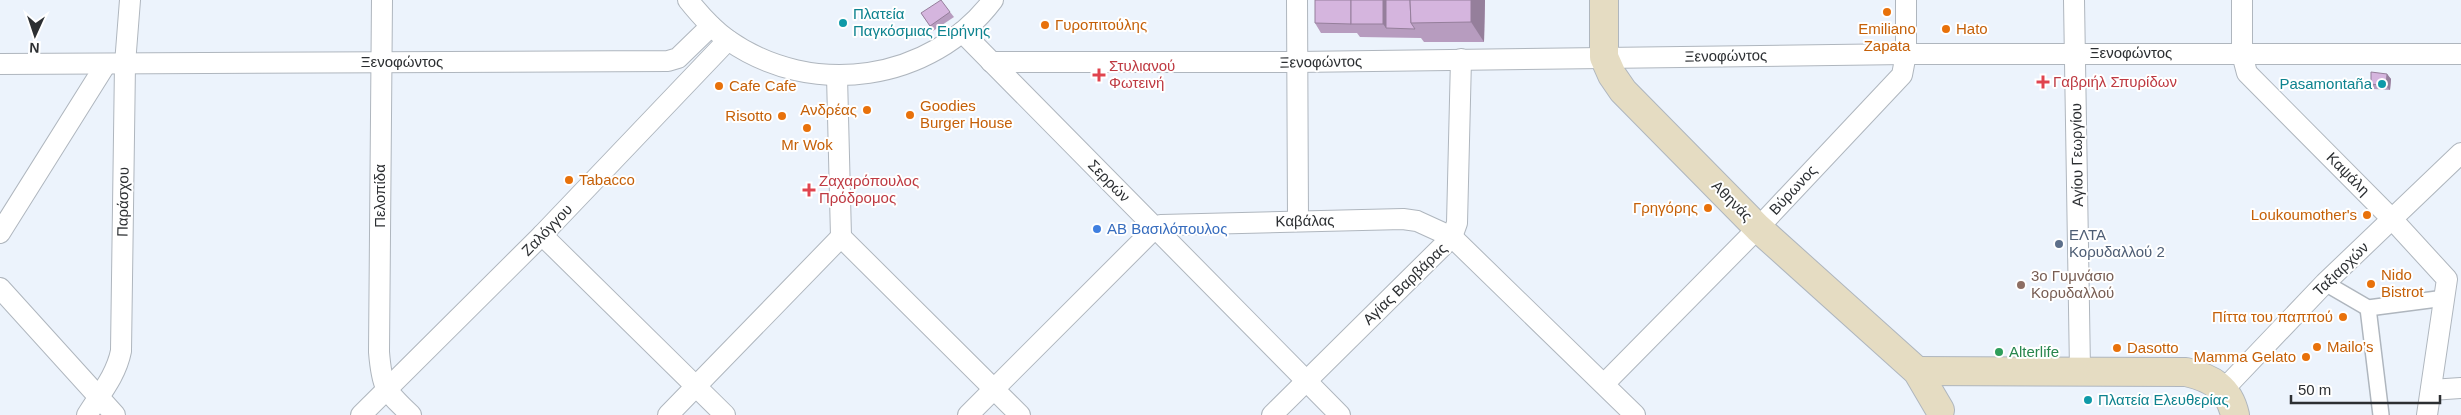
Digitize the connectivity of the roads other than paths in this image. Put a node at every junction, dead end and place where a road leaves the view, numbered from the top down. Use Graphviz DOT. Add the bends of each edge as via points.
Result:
graph roads {
  1 [pos="130,0"];
  2 [pos="382,0"];
  3 [pos="688,0"];
  4 [pos="993,0"];
  5 [pos="1297,0"];
  6 [pos="1604,0"];
  7 [pos="1906,0"];
  8 [pos="2074,0"];
  9 [pos="2242,0"];
  10 [pos="711,26"];
  11 [pos="962,32"];
  12 [pos="728,40"];
  13 [pos="2075,53"];
  14 [pos="1906,54"];
  15 [pos="2242,54"];
  16 [pos="2461,54"];
  17 [pos="1604,57"];
  18 [pos="678,58"];
  19 [pos="1461,59"];
  20 [pos="381,62"];
  21 [pos="990,62"];
  22 [pos="1297,62"];
  23 [pos="0,64"];
  24 [pos="116,64"];
  25 [pos="695,74"];
  26 [pos="836,76"];
  27 [pos="2461,153"];
  28 [pos="2392,219"];
  29 [pos="1298,220"];
  30 [pos="1155,228"];
  31 [pos="1758,228"];
  32 [pos="0,233"];
  33 [pos="542,235"];
  34 [pos="841,237"];
  35 [pos="1452,237"];
  36 [pos="2325,283"];
  37 [pos="0,288"];
  38 [pos="2453,297"];
  39 [pos="2368,308"];
  40 [pos="2080,370"];
  41 [pos="1917,371"];
  42 [pos="1964,372"];
  43 [pos="1306,381"];
  44 [pos="1604,384"];
  45 [pos="697,386"];
  46 [pos="2224,388"];
  47 [pos="2461,388"];
  48 [pos="994,390"];
  49 [pos="2430,390"];
  50 [pos="386,391"];
  51 [pos="98,398"];
  52 [pos="1940,413"];
  53 [pos="86,415"];
  54 [pos="115,415"];
  55 [pos="361,415"];
  56 [pos="411,415"];
  57 [pos="668,415"];
  58 [pos="725,415"];
  59 [pos="968,415"];
  60 [pos="1020,415"];
  61 [pos="1272,415"];
  62 [pos="1340,415"];
  63 [pos="1635,415"];
  64 [pos="2235,415"];
  65 [pos="2381,415"];
  66 [pos="2427,415"];
  1 -- 24 [label="street, Παράσχου"];
  2 -- 20 [label="street, Πελοπίδα"];
  3 -- 10 [label="street"];
  4 -- 11 [label="street"];
  5 -- 22 [label="street"];
  6 -- 17 [label="main road, Αθηνάς"];
  7 -- 14 [label="street, Βύρωνος"];
  8 -- 13 [label="street, Αγίου Γεωργίου"];
  9 -- 15 [label="street"];
  10 -- 12 [label="street"];
  10 -- 18 [label="street"];
  11 -- 21 [label="street, Σερρών"];
  11 -- 26 [label="street" via="935,51 896,68"];
  12 -- 25 [label="street, Ζαλόγγου"];
  12 -- 26 [label="street" via="780,66"];
  13 -- 14 [label="street, Ξενοφώντος"];
  13 -- 15 [label="street, Ξενοφώντος"];
  13 -- 40 [label="street, Αγίου Γεωργίου"];
  14 -- 17 [label="street, Ξενοφώντος"];
  14 -- 31 [label="street, Βύρωνος" via="1902,75"];
  15 -- 16 [label="street, Ξενοφώντος"];
  15 -- 28 [label="street, Καψάλη" via="2247,73"];
  17 -- 19 [label="street, Ξενοφώντος"];
  17 -- 31 [label="main road, Αθηνάς" via="1623,91"];
  18 -- 20 [label="street, Ξενοφώντος" via="668,61"];
  18 -- 25 [label="street"];
  19 -- 22 [label="street, Ξενοφώντος"];
  19 -- 35 [label="street, Αγίας Βαρβάρας" via="1457,223"];
  20 -- 24 [label="street, Ξενοφώντος"];
  20 -- 50 [label="street, Πελοπίδα" via="379,352"];
  21 -- 22 [label="street, Ξενοφώντος"];
  21 -- 30 [label="street, Σερρών"];
  22 -- 29 [label="street"];
  23 -- 24 [label="street, Ξενοφώντος"];
  24 -- 32 [label="street"];
  24 -- 51 [label="street, Παράσχου" via="121,351 118,365"];
  25 -- 33 [label="street, Ζαλόγγου"];
  26 -- 34 [label="street"];
  27 -- 28 [label="street, Ταξιαρχών"];
  28 -- 36 [label="street, Ταξιαρχών"];
  28 -- 38 [label="street, Καψάλη" via="2447,280"];
  29 -- 30 [label="street, Καβάλας" via="1161,225"];
  29 -- 35 [label="street, Καβάλας" via="1403,219 1417,221"];
  30 -- 43 [label="street, Σερρών"];
  30 -- 48 [label="street"];
  31 -- 41 [label="main road, Αθηνάς"];
  31 -- 44 [label="street, Βύρωνος"];
  33 -- 45 [label="street"];
  33 -- 50 [label="street, Ζαλόγγου"];
  34 -- 45 [label="street"];
  34 -- 48 [label="street"];
  35 -- 43 [label="street, Αγίας Βαρβάρας"];
  35 -- 44 [label="street, Καβάλας"];
  36 -- 39 [label="street"];
  36 -- 46 [label="street, Ταξιαρχών"];
  37 -- 51 [label="street"];
  38 -- 39 [label="street"];
  38 -- 49 [label="street, Καψάλη"];
  39 -- 65 [label="street"];
  40 -- 42 [label="main road"];
  40 -- 46 [label="main road" via="2186,372 2206,376"];
  41 -- 42 [label="main road"];
  41 -- 52 [label="main road, Αθηνάς"];
  42 -- 52 [label="main road"];
  43 -- 61 [label="street, Αγίας Βαρβάρας"];
  43 -- 62 [label="street, Σερρών"];
  44 -- 63 [label="street, Καβάλας"];
  45 -- 57 [label="street"];
  45 -- 58 [label="street"];
  46 -- 64 [label="main road"];
  47 -- 49 [label="street"];
  48 -- 59 [label="street"];
  48 -- 60 [label="street"];
  49 -- 66 [label="street, Καψάλη"];
  50 -- 55 [label="street, Ζαλόγγου"];
  50 -- 56 [label="street"];
  51 -- 53 [label="street, Παράσχου"];
  51 -- 54 [label="street"];
}
